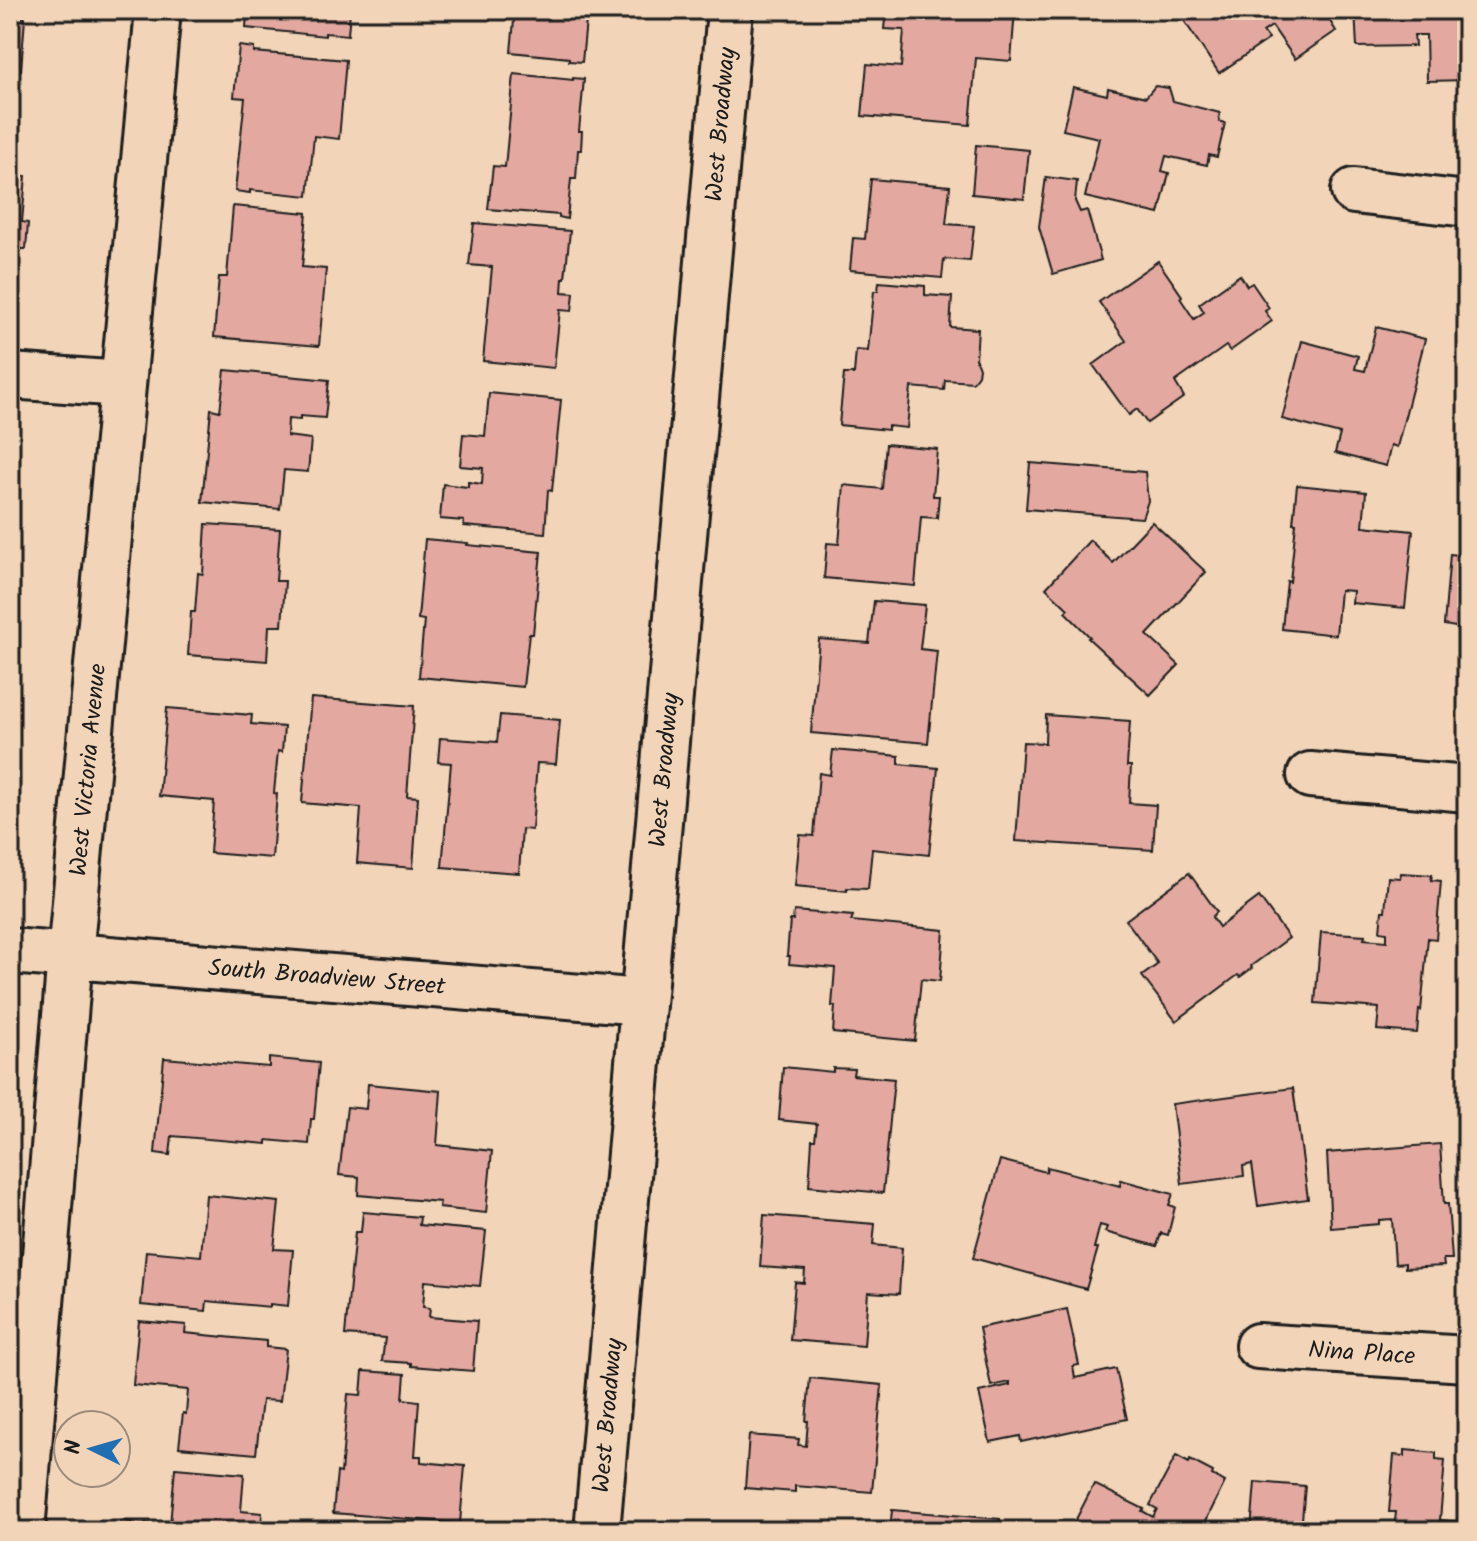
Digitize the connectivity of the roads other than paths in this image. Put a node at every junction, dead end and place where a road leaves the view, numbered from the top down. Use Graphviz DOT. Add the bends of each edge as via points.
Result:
graph roads {
  1 [pos="158,10"];
  2 [pos="730,10"];
  3 [pos="1354,191"];
  4 [pos="1467,204"];
  5 [pos="10,376"];
  6 [pos="122,384"];
  7 [pos="1310,775"];
  8 [pos="1467,789"];
  9 [pos="10,951"];
  10 [pos="70,956"];
  11 [pos="643,1002"];
  12 [pos="1258,1346"];
  13 [pos="1467,1359"];
  14 [pos="22,1531"];
  15 [pos="597,1531"];
  1 -- 6 [label="street, West Victoria Avenue"];
  2 -- 11 [label="street, West Broadway"];
  3 -- 4 [label="street"];
  5 -- 6 [label="street"];
  6 -- 10 [label="street, West Victoria Avenue"];
  7 -- 8 [label="street"];
  9 -- 10 [label="street, South Broadview Street"];
  10 -- 11 [label="street, South Broadview Street"];
  10 -- 14 [label="street, West Victoria Avenue"];
  11 -- 15 [label="street, West Broadway"];
  12 -- 13 [label="street, Nina Place"];
}
